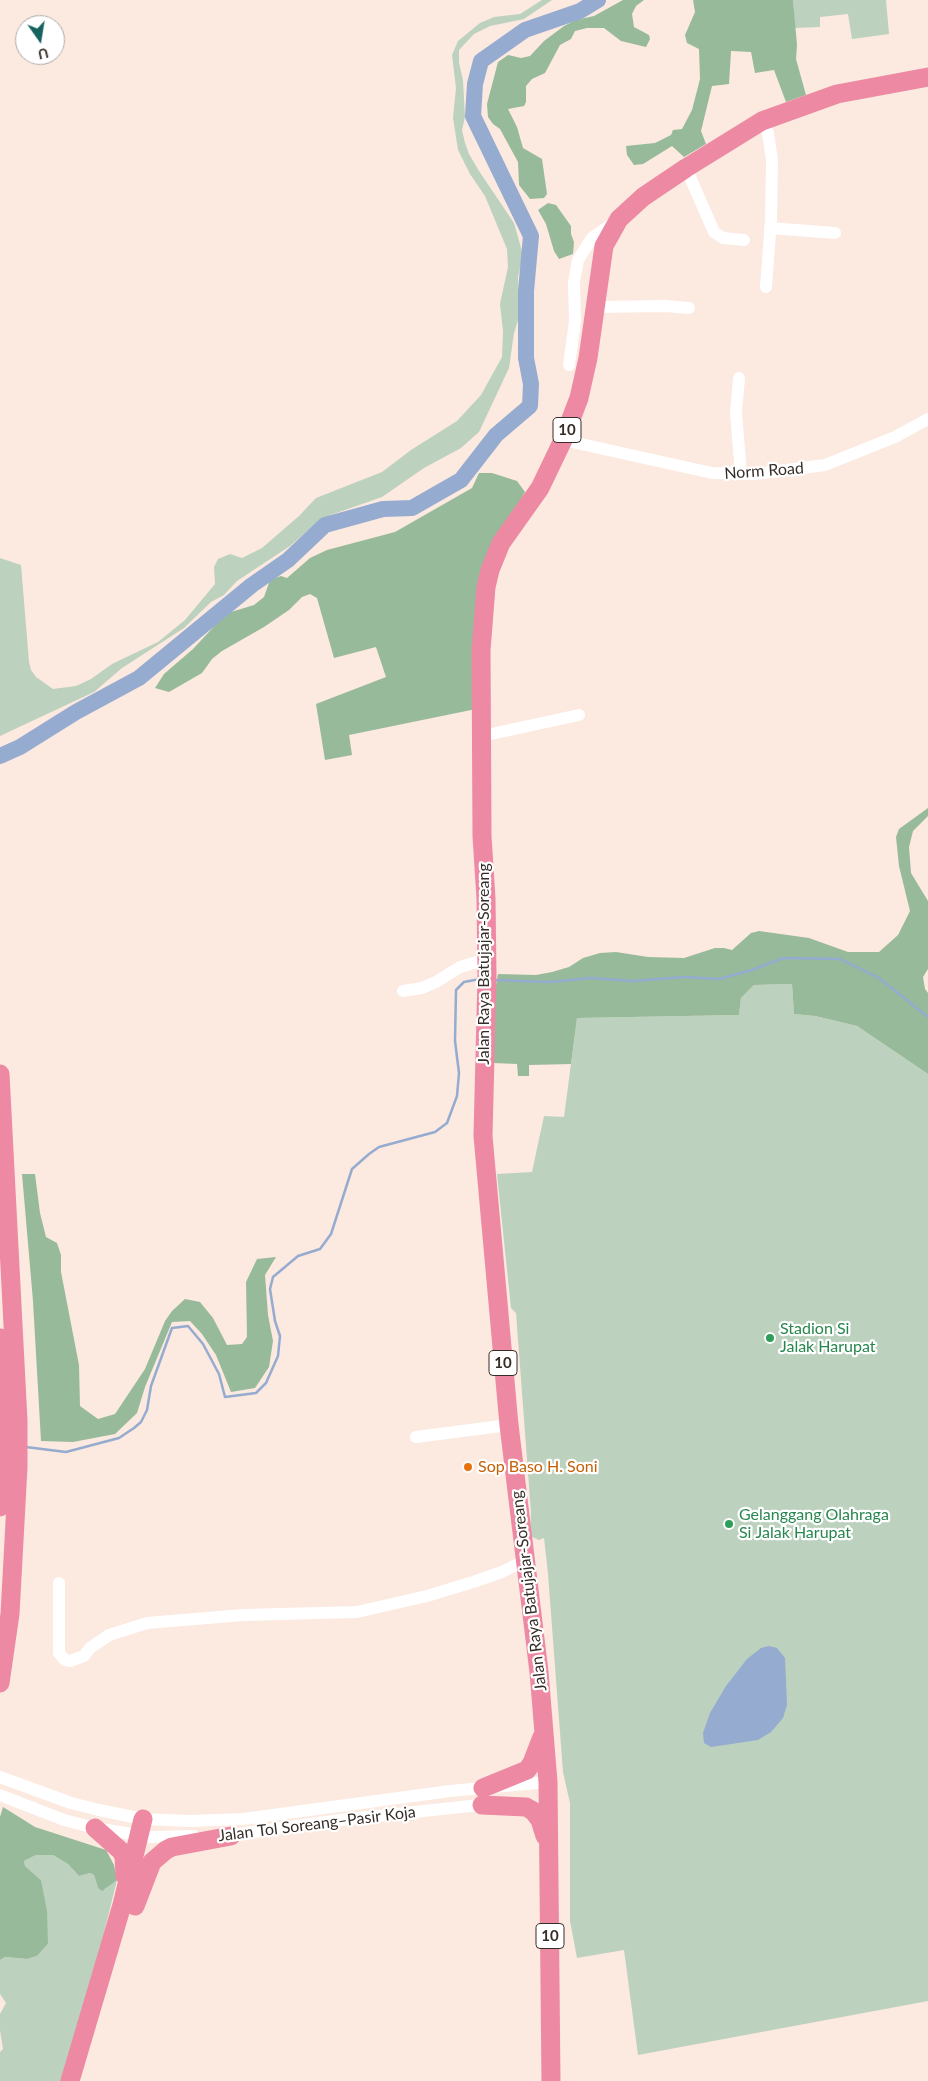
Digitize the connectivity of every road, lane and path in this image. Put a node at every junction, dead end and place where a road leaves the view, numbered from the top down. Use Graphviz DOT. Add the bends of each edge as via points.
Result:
graph roads {
  1 [pos="928,77"];
  2 [pos="762,122"];
  3 [pos="686,168"];
  4 [pos="619,219"];
  5 [pos="770,228"];
  6 [pos="835,232"];
  7 [pos="744,240"];
  8 [pos="766,286"];
  9 [pos="595,307"];
  10 [pos="689,308"];
  11 [pos="569,365"];
  12 [pos="739,378"];
  13 [pos="928,419"];
  14 [pos="563,440"];
  15 [pos="741,474"];
  16 [pos="579,714"];
  17 [pos="482,736"];
  18 [pos="486,975"];
  19 [pos="403,991"];
  20 [pos="0,1074"];
  21 [pos="0,1314"];
  22 [pos="509,1425"];
  23 [pos="7,1426"];
  24 [pos="416,1437"];
  25 [pos="8,1464"];
  26 [pos="0,1507"];
  27 [pos="526,1560"];
  28 [pos="59,1583"];
  29 [pos="0,1683"];
  30 [pos="544,1733"];
  31 [pos="0,1777"];
  32 [pos="549,1790"];
  33 [pos="0,1795"];
  34 [pos="482,1796"];
  35 [pos="95,1828"];
  36 [pos="147,1828"];
  37 [pos="231,1836"];
  38 [pos="549,1847"];
  39 [pos="129,1906"];
  40 [pos="70,2081"];
  41 [pos="83,2081"];
  42 [pos="551,2081"];
  1 -- 2 [label="highway, Jalan Raya Batujajar-Soreang / 10" via="837,94"];
  2 -- 3 [label="highway, Jalan Raya Batujajar-Soreang / 10"];
  2 -- 5 [label="street" via="771,147"];
  3 -- 4 [label="highway, Jalan Raya Batujajar-Soreang / 10" via="632,205"];
  3 -- 7 [label="street" via="714,232 723,238"];
  4 -- 9 [label="highway, Jalan Raya Batujajar-Soreang / 10" via="604,246"];
  4 -- 11 [label="street" via="592,238 578,260"];
  5 -- 6 [label="street"];
  5 -- 8 [label="street"];
  9 -- 10 [label="street"];
  9 -- 14 [label="highway, Jalan Raya Batujajar-Soreang / 10" via="579,398"];
  12 -- 15 [label="street" via="736,413"];
  13 -- 15 [label="street, Norm Road" via="895,437 825,465"];
  14 -- 15 [label="street, Norm Road" via="720,475"];
  14 -- 17 [label="highway, Jalan Raya Batujajar-Soreang / 10" via="540,488 501,543 490,570 481,650"];
  16 -- 17 [label="street"];
  17 -- 18 [label="highway, Jalan Raya Batujajar-Soreang / 10"];
  18 -- 19 [label="street" via="460,967 422,988"];
  18 -- 22 [label="highway, Jalan Raya Batujajar-Soreang / 10" via="483,1136"];
  20 -- 23 [label="highway"];
  21 -- 23 [label="highway"];
  22 -- 24 [label="street"];
  22 -- 27 [label="highway, Jalan Raya Batujajar-Soreang / 10"];
  23 -- 25 [label="highway"];
  25 -- 26 [label="highway"];
  25 -- 29 [label="highway" via="10,1614"];
  27 -- 28 [label="street" via="473,1582 357,1612 244,1615 147,1623 109,1635 84,1656 70,1661 59,1653"];
  27 -- 30 [label="highway, Jalan Raya Batujajar-Soreang / 10"];
  30 -- 32 [label="highway, Jalan Raya Batujajar-Soreang / 10"];
  30 -- 34 [label="highway" via="527,1770"];
  31 -- 36 [label="street, Jalan Tol Soreang–Pasir Koja"];
  32 -- 34 [label="street, Jalan Tol Soreang–Pasir Koja"];
  32 -- 38 [label="highway, Jalan Raya Batujajar-Soreang / 10"];
  33 -- 35 [label="street, Jalan Tol Soreang–Pasir Koja" via="64,1820"];
  34 -- 36 [label="street, Jalan Tol Soreang–Pasir Koja" via="344,1804 243,1819"];
  34 -- 37 [label="street, Jalan Tol Soreang–Pasir Koja"];
  34 -- 38 [label="highway" via="533,1811 540,1820"];
  35 -- 36 [label="street, Jalan Tol Soreang–Pasir Koja"];
  35 -- 39 [label="highway" via="116,1844 124,1856"];
  36 -- 37 [label="street, Jalan Tol Soreang–Pasir Koja"];
  36 -- 39 [label="highway"];
  37 -- 39 [label="highway" via="166,1850 152,1862"];
  38 -- 42 [label="highway, Jalan Raya Batujajar-Soreang / 10"];
  39 -- 40 [label="highway"];
  39 -- 41 [label="highway"];
}
